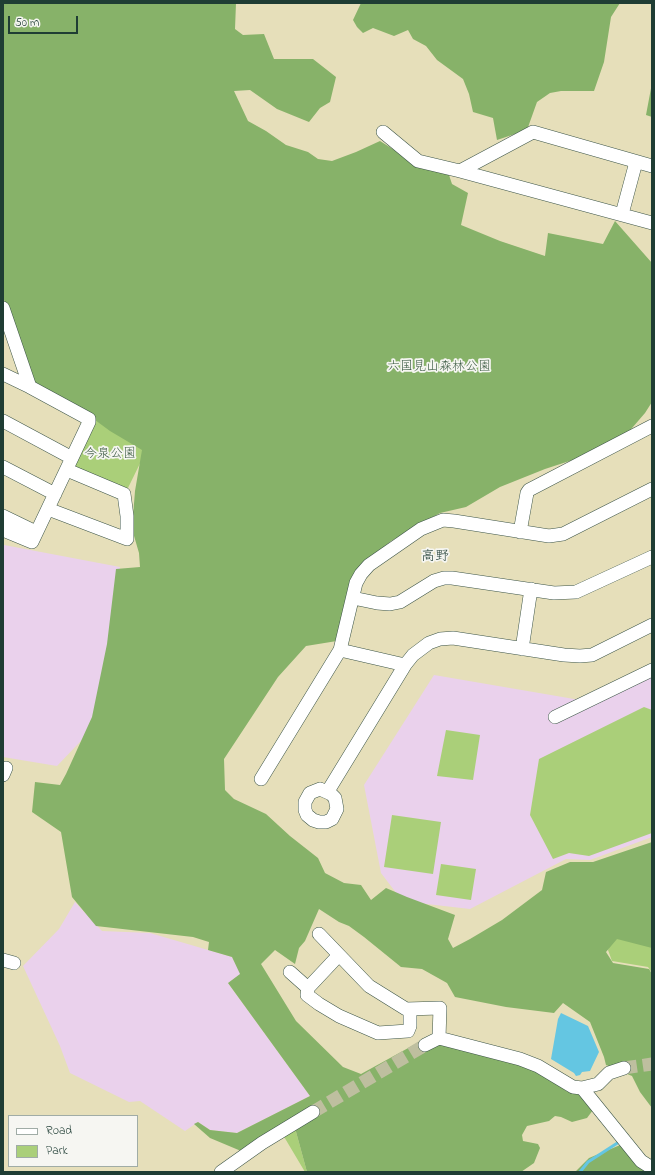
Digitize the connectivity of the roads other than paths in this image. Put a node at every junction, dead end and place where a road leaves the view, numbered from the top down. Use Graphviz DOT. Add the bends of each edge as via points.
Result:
graph roads {
  1 [pos="383,132"];
  2 [pos="636,162"];
  3 [pos="652,166"];
  4 [pos="460,171"];
  5 [pos="622,214"];
  6 [pos="652,223"];
  7 [pos="3,308"];
  8 [pos="3,374"];
  9 [pos="30,388"];
  10 [pos="3,421"];
  11 [pos="652,426"];
  12 [pos="72,458"];
  13 [pos="3,467"];
  14 [pos="66,470"];
  15 [pos="652,489"];
  16 [pos="55,494"];
  17 [pos="48,509"];
  18 [pos="3,516"];
  19 [pos="3,530"];
  20 [pos="36,532"];
  21 [pos="520,532"];
  22 [pos="652,557"];
  23 [pos="531,589"];
  24 [pos="352,598"];
  25 [pos="652,625"];
  26 [pos="522,649"];
  27 [pos="340,650"];
  28 [pos="405,665"];
  29 [pos="652,670"];
  30 [pos="555,717"];
  31 [pos="261,779"];
  32 [pos="328,791"];
  33 [pos="319,934"];
  34 [pos="339,955"];
  35 [pos="290,972"];
  36 [pos="308,988"];
  37 [pos="410,1009"];
  38 [pos="439,1038"];
  39 [pos="425,1045"];
  40 [pos="624,1068"];
  41 [pos="582,1088"];
  42 [pos="313,1112"];
  43 [pos="652,1168"];
  44 [pos="221,1172"];
  1 -- 4 [label="street" via="418,162"];
  2 -- 3 [label="street"];
  2 -- 4 [label="street" via="533,132"];
  2 -- 5 [label="street"];
  4 -- 5 [label="street"];
  5 -- 6 [label="street"];
  7 -- 9 [label="street"];
  8 -- 9 [label="street"];
  9 -- 12 [label="street" via="89,420"];
  10 -- 12 [label="street"];
  11 -- 21 [label="street" via="529,490"];
  12 -- 14 [label="street"];
  13 -- 16 [label="street"];
  14 -- 16 [label="street"];
  14 -- 17 [label="street" via="124,494 127,539"];
  15 -- 21 [label="street" via="563,534 548,536"];
  16 -- 17 [label="street"];
  17 -- 20 [label="street"];
  18 -- 20 [label="street"];
  19 -- 20 [label="street" via="32,542"];
  21 -- 24 [label="street" via="454,520 435,523 421,529 369,565 361,574"];
  22 -- 23 [label="street" via="576,592 554,593"];
  23 -- 24 [label="street" via="460,578 444,578 400,602 377,604"];
  23 -- 26 [label="street"];
  24 -- 27 [label="street"];
  25 -- 26 [label="street" via="592,654 564,655"];
  26 -- 28 [label="street" via="453,638 440,639 420,648"];
  27 -- 28 [label="street"];
  27 -- 31 [label="street"];
  28 -- 32 [label="street"];
  29 -- 30 [label="street"];
  33 -- 34 [label="street"];
  34 -- 36 [label="street"];
  34 -- 37 [label="street" via="369,986"];
  35 -- 36 [label="street"];
  36 -- 37 [label="street" via="307,994 319,1004 378,1033 408,1031"];
  37 -- 38 [label="street" via="440,1008"];
  38 -- 39 [label="street"];
  38 -- 41 [label="street" via="520,1059 538,1066 573,1087"];
  40 -- 41 [label="street" via="609,1073 598,1084"];
  41 -- 43 [label="street" via="641,1161"];
  42 -- 44 [label="street"];
}
